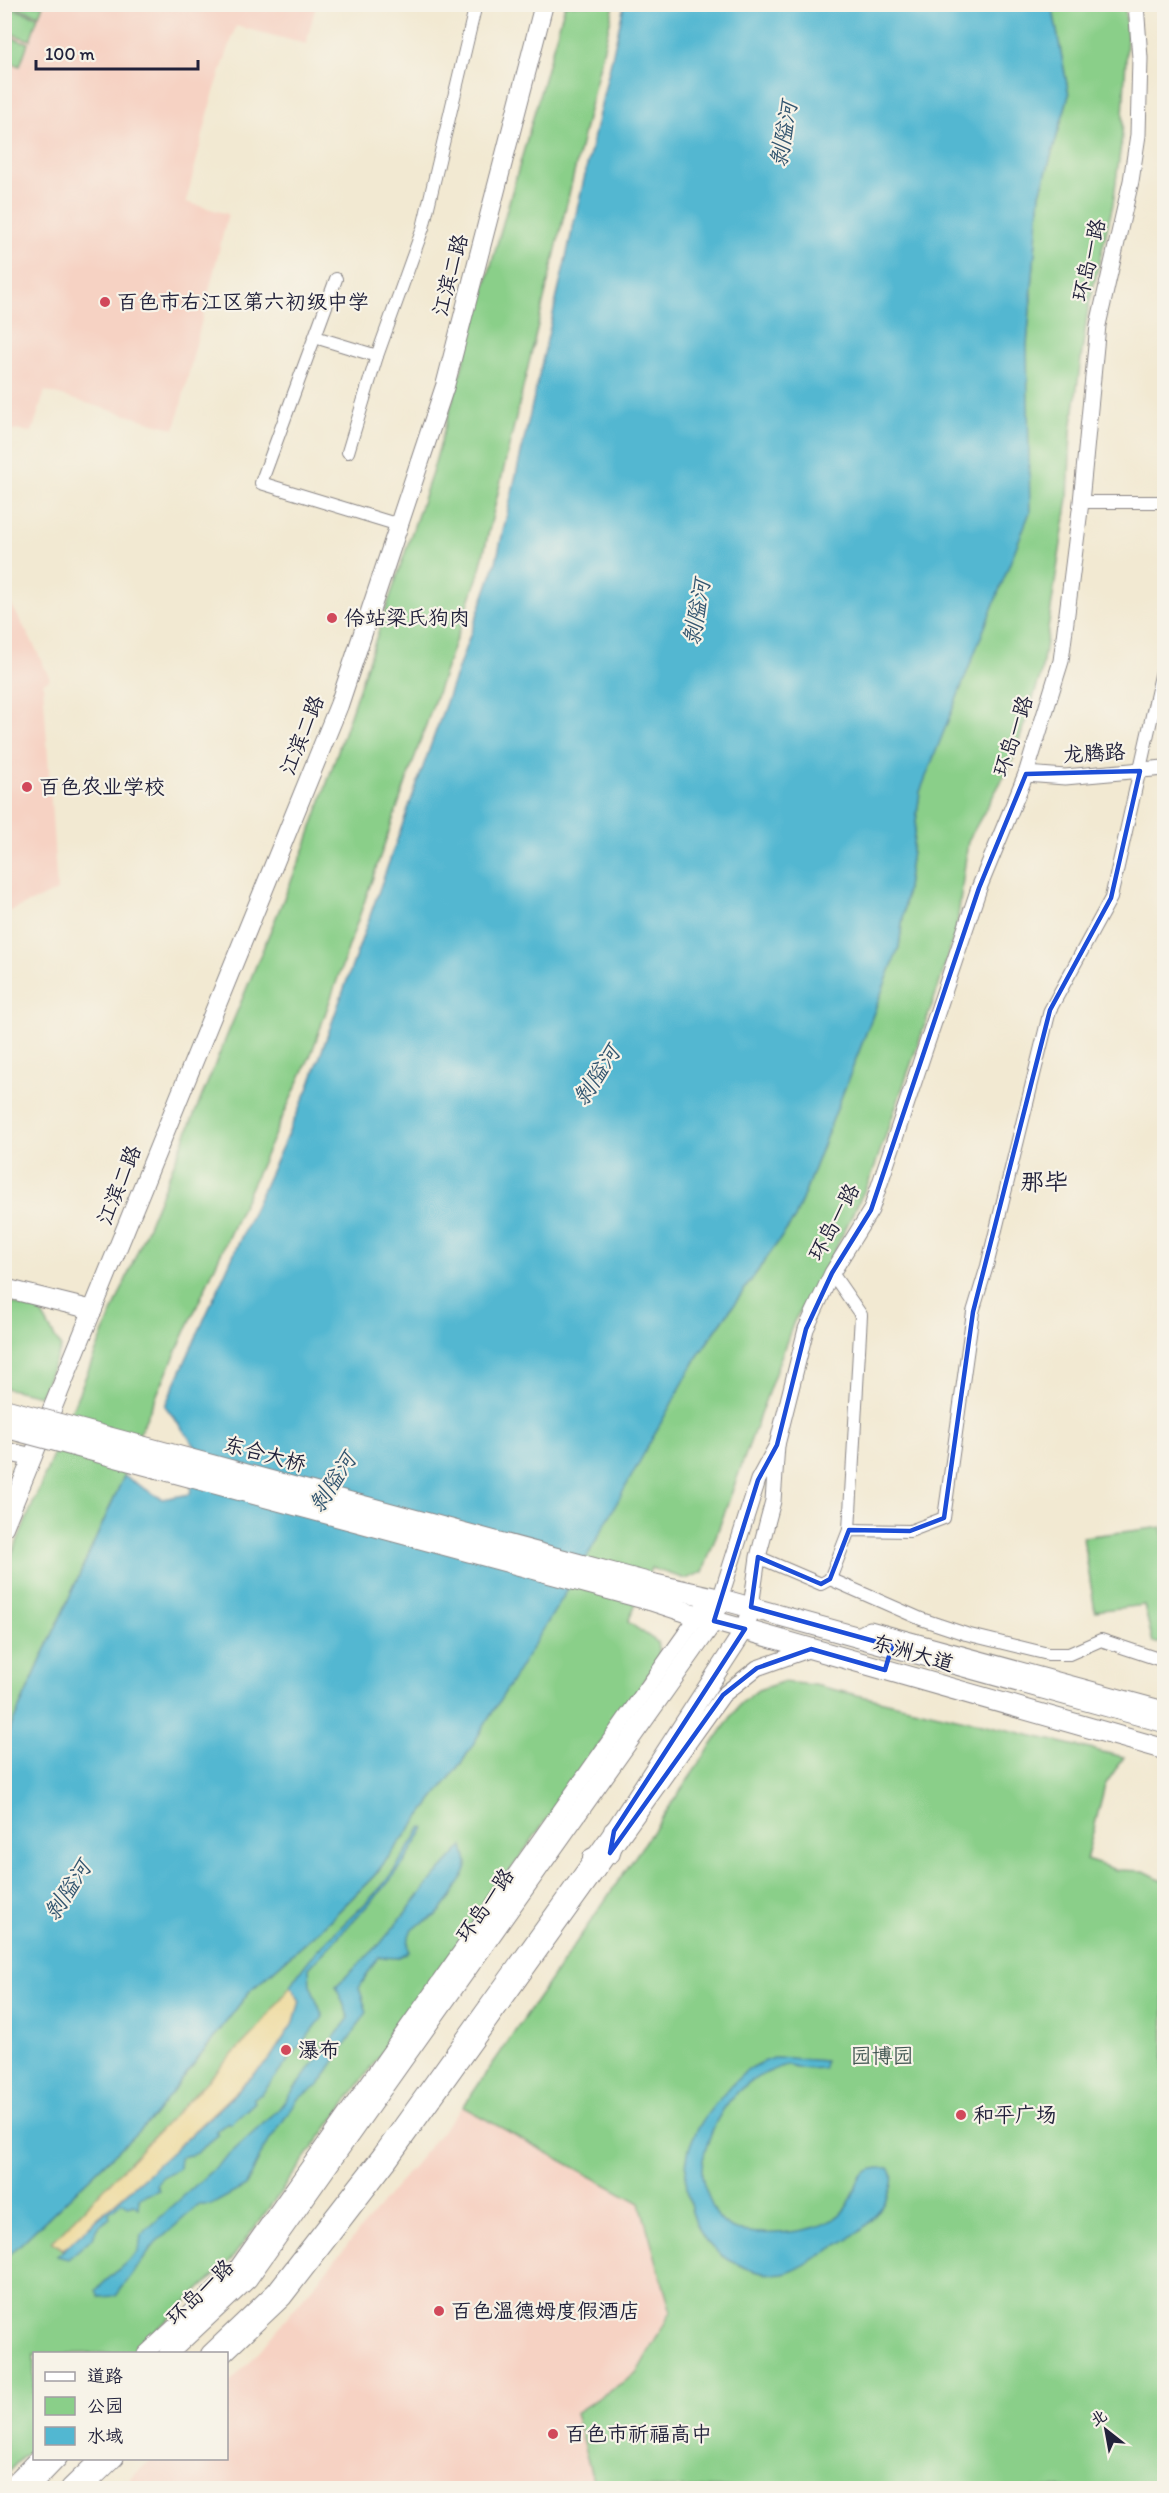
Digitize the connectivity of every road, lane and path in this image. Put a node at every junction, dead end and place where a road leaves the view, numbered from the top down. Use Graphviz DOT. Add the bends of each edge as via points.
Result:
graph roads {
  1 [pos="476,4"];
  2 [pos="544,4"];
  3 [pos="1136,4"];
  4 [pos="336,279"];
  5 [pos="315,337"];
  6 [pos="377,356"];
  7 [pos="348,452"];
  8 [pos="1081,502"];
  9 [pos="1164,502"];
  10 [pos="399,525"];
  11 [pos="1164,662"];
  12 [pos="1164,768"];
  13 [pos="1140,771"];
  14 [pos="1026,774"];
  15 [pos="832,1273"];
  16 [pos="4,1288"];
  17 [pos="93,1310"];
  18 [pos="4,1409"];
  19 [pos="4,1426"];
  20 [pos="777,1445"];
  21 [pos="4,1451"];
  22 [pos="31,1457"];
  23 [pos="4,1527"];
  24 [pos="849,1530"];
  25 [pos="758,1557"];
  26 [pos="830,1579"];
  27 [pos="651,1592"];
  28 [pos="714,1598"];
  29 [pos="751,1608"];
  30 [pos="706,1618"];
  31 [pos="745,1629"];
  32 [pos="856,1636"];
  33 [pos="892,1646"];
  34 [pos="811,1649"];
  35 [pos="1164,1661"];
  36 [pos="885,1670"];
  37 [pos="1164,1709"];
  38 [pos="1164,1722"];
  39 [pos="1164,1749"];
  40 [pos="614,1831"];
  41 [pos="602,1855"];
  42 [pos="147,2352"];
  43 [pos="170,2352"];
  44 [pos="212,2352"];
  45 [pos="227,2352"];
  46 [pos="35,2460"];
  47 [pos="56,2460"];
  48 [pos="99,2460"];
  49 [pos="114,2460"];
  50 [pos="7,2488"];
  51 [pos="29,2488"];
  52 [pos="70,2488"];
  53 [pos="85,2488"];
  1 -- 6 [label="street" via="423,228"];
  2 -- 10 [label="main road, 江滨二路" via="445,386"];
  3 -- 8 [label="street, 环岛一路" via="1140,58 1138,135 1098,325"];
  4 -- 5 [label="street"];
  5 -- 6 [label="street"];
  5 -- 10 [label="street" via="261,483"];
  6 -- 7 [label="street"];
  8 -- 9 [label="street"];
  8 -- 14 [label="street, 环岛一路" via="1061,661"];
  10 -- 17 [label="main road, 江滨二路" via="339,705"];
  11 -- 13 [label="street"];
  12 -- 13 [label="street, 龙腾路"];
  13 -- 14 [label="street, 龙腾路" via="1065,777"];
  13 -- 24 [label="street" via="1111,898 1050,1010 973,1312 944,1518 910,1531"];
  14 -- 15 [label="street, 环岛一路" via="979,888 871,1210"];
  15 -- 20 [label="street, 环岛一路" via="806,1329"];
  15 -- 24 [label="street" via="861,1315"];
  16 -- 17 [label="main road"];
  17 -- 22 [label="main road, 江滨二路"];
  18 -- 27 [label="main road, 东合大桥, bridge"];
  19 -- 27 [label="main road, 东合大桥, bridge"];
  20 -- 25 [label="street, 环岛一路" via="773,1501"];
  20 -- 28 [label="street, 环岛一路" via="758,1480"];
  21 -- 22 [label="main road"];
  22 -- 23 [label="main road, 江滨二路"];
  24 -- 26 [label="street"];
  25 -- 26 [label="street" via="821,1584"];
  25 -- 29 [label="street, 环岛一路"];
  26 -- 35 [label="street" via="966,1634 1048,1654 1069,1654 1101,1640"];
  27 -- 28 [label="main road, 东洲大道"];
  27 -- 30 [label="main road, 东洲大道"];
  28 -- 29 [label="main road, 东洲大道"];
  28 -- 30 [label="main road, 环岛一路"];
  29 -- 31 [label="main road, 环岛一路"];
  29 -- 32 [label="main road, 东洲大道"];
  30 -- 31 [label="main road, 东洲大道"];
  30 -- 42 [label="street" via="236,2268"];
  30 -- 43 [label="main road, 环岛一路" via="248,2279"];
  31 -- 34 [label="main road, 东洲大道"];
  31 -- 40 [label="main road, 环岛一路"];
  32 -- 33 [label="main road, 东洲大道"];
  32 -- 37 [label="street" via="870,1629"];
  33 -- 36 [label="main road"];
  33 -- 38 [label="main road, 东洲大道"];
  34 -- 36 [label="main road, 东洲大道"];
  34 -- 41 [label="street" via="757,1668 723,1695"];
  36 -- 39 [label="main road, 东洲大道"];
  40 -- 41 [label="main road"];
  41 -- 44 [label="main road" via="374,2165 276,2291"];
  41 -- 45 [label="street" via="382,2171 284,2298"];
  46 -- 50 [label="street"];
  47 -- 51 [label="main road"];
  48 -- 52 [label="main road"];
  49 -- 53 [label="street"];
}
